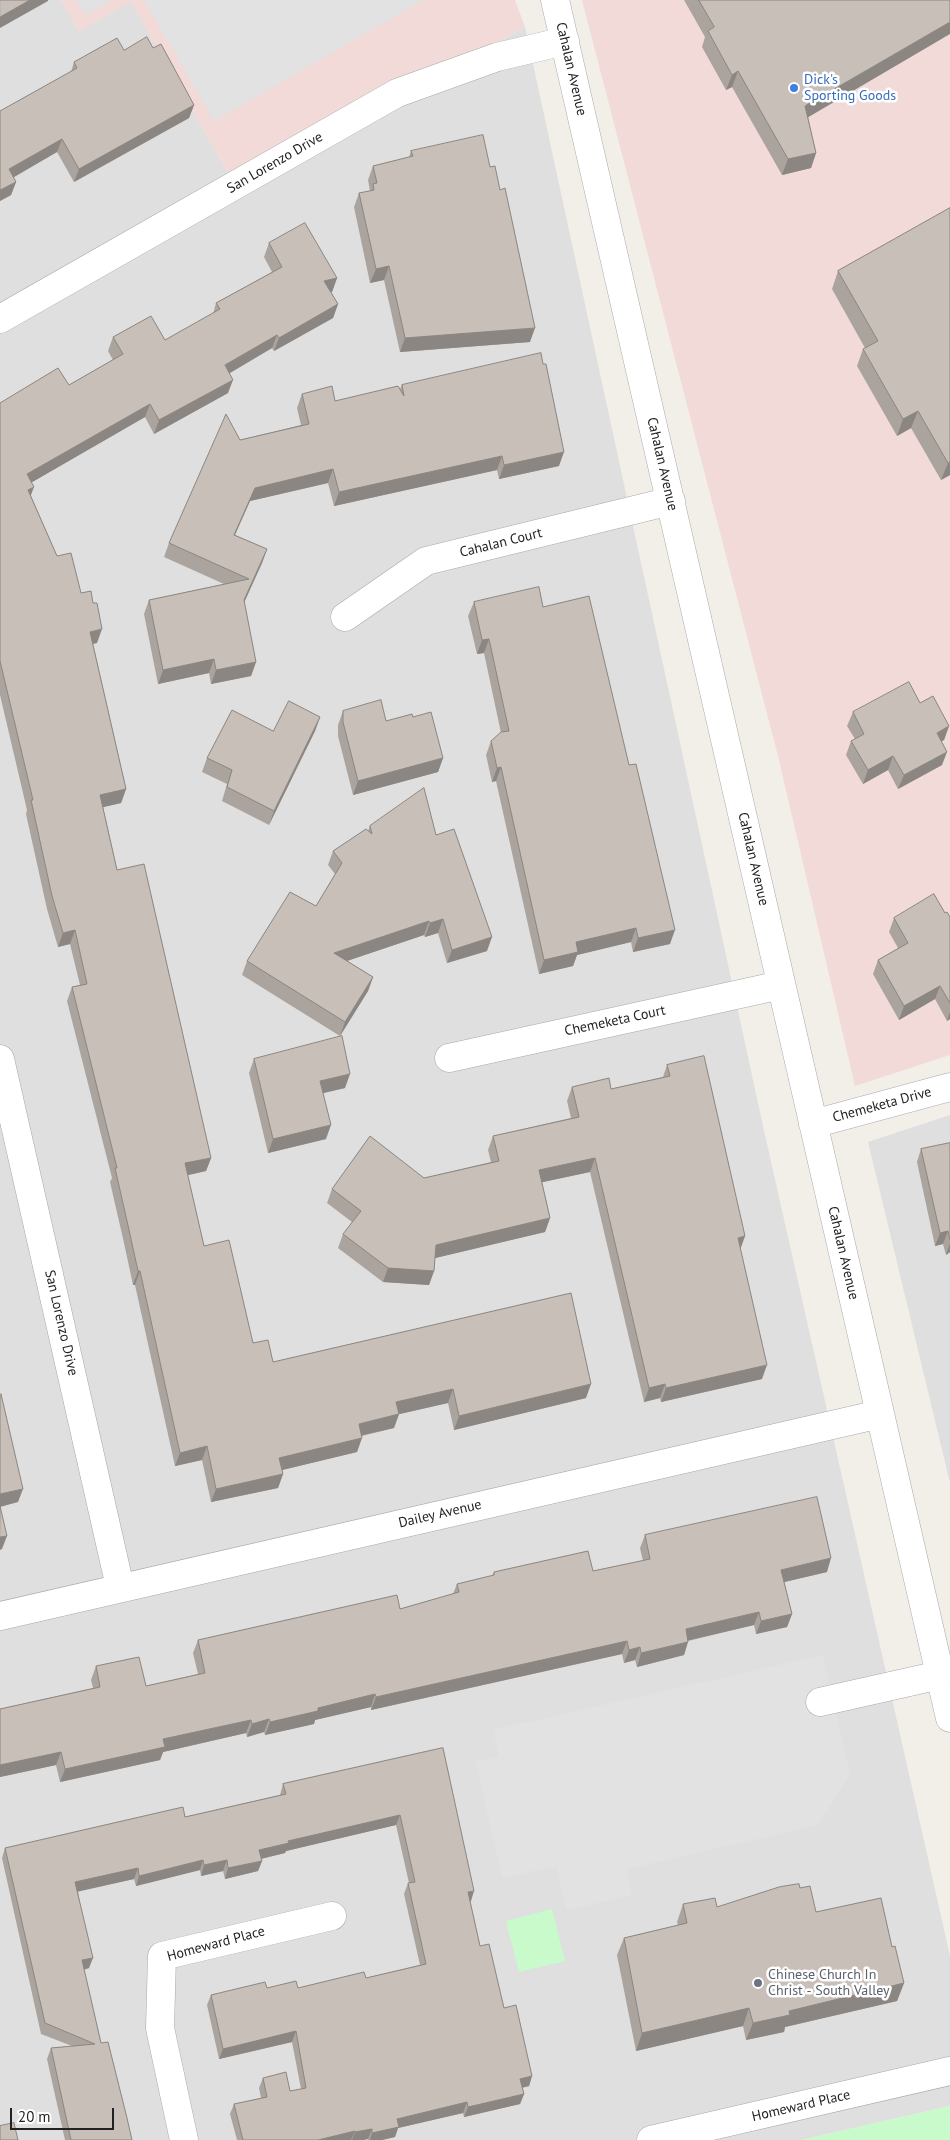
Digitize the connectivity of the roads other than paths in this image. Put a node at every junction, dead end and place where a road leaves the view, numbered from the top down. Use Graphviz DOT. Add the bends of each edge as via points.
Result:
graph roads {
  1 [pos="554,0"];
  2 [pos="565,41"];
  3 [pos="0,319"];
  4 [pos="671,501"];
  5 [pos="345,617"];
  6 [pos="782,985"];
  7 [pos="0,1058"];
  8 [pos="449,1058"];
  9 [pos="950,1087"];
  10 [pos="813,1124"];
  11 [pos="880,1414"];
  12 [pos="120,1587"];
  13 [pos="0,1616"];
  14 [pos="940,1675"];
  15 [pos="820,1702"];
  16 [pos="950,1718"];
  17 [pos="332,1916"];
  18 [pos="950,2071"];
  19 [pos="184,2140"];
  20 [pos="651,2140"];
  1 -- 2 [label="street, Cahalan Avenue"];
  2 -- 3 [label="street, San Lorenzo Drive" via="497,57 397,93"];
  2 -- 4 [label="street, Cahalan Avenue"];
  4 -- 5 [label="street, Cahalan Court" via="426,561"];
  4 -- 6 [label="street, Cahalan Avenue"];
  6 -- 8 [label="street, Chemeketa Court"];
  6 -- 10 [label="street, Cahalan Avenue"];
  7 -- 12 [label="street, San Lorenzo Drive"];
  9 -- 10 [label="street, Chemeketa Drive"];
  10 -- 11 [label="street, Cahalan Avenue"];
  11 -- 12 [label="street, Dailey Avenue"];
  11 -- 14 [label="street, Cahalan Avenue"];
  12 -- 13 [label="street, Dailey Avenue"];
  14 -- 15 [label="street"];
  14 -- 16 [label="street, Cahalan Avenue"];
  17 -- 19 [label="street, Homeward Place" via="162,1956 160,2028"];
  18 -- 20 [label="street, Homeward Place"];
}
